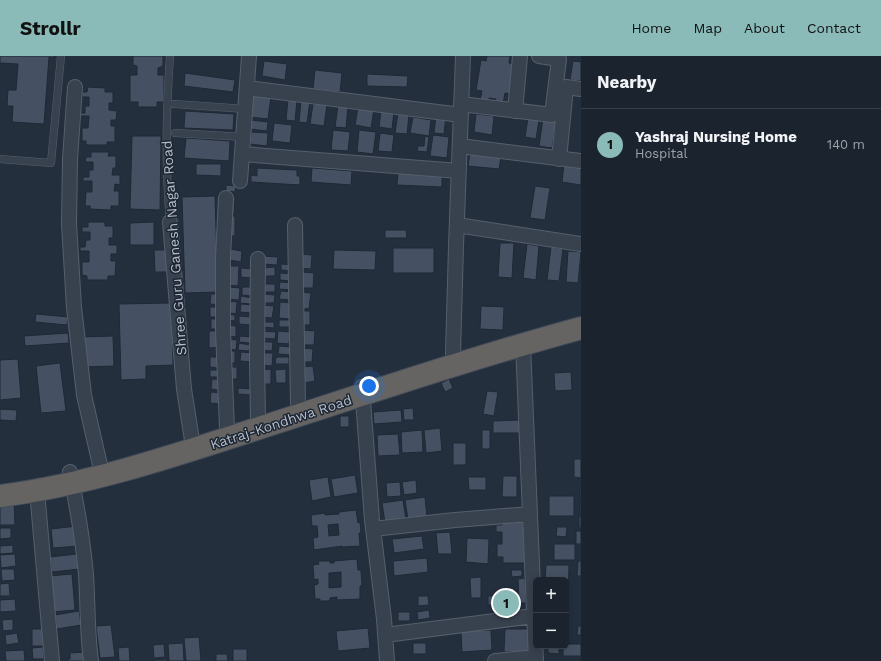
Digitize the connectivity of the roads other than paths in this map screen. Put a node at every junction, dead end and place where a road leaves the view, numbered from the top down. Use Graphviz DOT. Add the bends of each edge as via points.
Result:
graph roads {
  1 [pos="61,56"];
  2 [pos="170,56"];
  3 [pos="249,56"];
  4 [pos="463,56"];
  5 [pos="520,56"];
  6 [pos="538,56"];
  7 [pos="75,87"];
  8 [pos="247,88"];
  9 [pos="581,89"];
  10 [pos="174,104"];
  11 [pos="246,109"];
  12 [pos="461,109"];
  13 [pos="515,111"];
  14 [pos="175,133"];
  15 [pos="244,137"];
  16 [pos="460,146"];
  17 [pos="242,154"];
  18 [pos="0,159"];
  19 [pos="559,159"];
  20 [pos="581,161"];
  21 [pos="459,171"];
  22 [pos="240,181"];
  23 [pos="226,198"];
  24 [pos="170,222"];
  25 [pos="295,225"];
  26 [pos="456,225"];
  27 [pos="581,244"];
  28 [pos="258,259"];
  29 [pos="581,316"];
  30 [pos="581,328"];
  31 [pos="523,344"];
  32 [pos="453,353"];
  33 [pos="363,389"];
  34 [pos="298,404"];
  35 [pos="258,419"];
  36 [pos="227,429"];
  37 [pos="192,440"];
  38 [pos="100,465"];
  39 [pos="71,478"];
  40 [pos="0,484"];
  41 [pos="37,491"];
  42 [pos="0,496"];
  43 [pos="530,514"];
  44 [pos="374,529"];
  45 [pos="534,613"];
  46 [pos="533,616"];
  47 [pos="386,635"];
  48 [pos="536,649"];
  49 [pos="536,659"];
  50 [pos="52,661"];
  51 [pos="91,661"];
  52 [pos="387,661"];
  53 [pos="495,661"];
  1 -- 18 [label="lane" via="51,163"];
  2 -- 24 [label="lane, Shree Guru Ganesh Nagar Road" via="166,159"];
  3 -- 8 [label="street"];
  4 -- 12 [label="street"];
  5 -- 13 [label="street"];
  6 -- 13 [label="street" via="559,59 552,115"];
  7 -- 38 [label="street" via="70,158 74,302 84,395"];
  8 -- 11 [label="street"];
  8 -- 12 [label="street"];
  9 -- 19 [label="street" via="566,87"];
  10 -- 11 [label="lane"];
  11 -- 15 [label="street"];
  12 -- 13 [label="street"];
  12 -- 16 [label="street"];
  14 -- 15 [label="lane"];
  15 -- 17 [label="street"];
  16 -- 19 [label="street"];
  16 -- 21 [label="street"];
  17 -- 21 [label="street"];
  17 -- 22 [label="street"];
  19 -- 20 [label="street"];
  21 -- 26 [label="street"];
  23 -- 36 [label="street" via="223,330"];
  24 -- 37 [label="street, Shree Guru Ganesh Nagar Road" via="180,350"];
  25 -- 34 [label="street"];
  26 -- 27 [label="street"];
  26 -- 32 [label="street"];
  28 -- 35 [label="street"];
  29 -- 32 [label="highway, Katraj-Kondhwa Road"];
  30 -- 31 [label="highway, Katraj-Kondhwa Road"];
  31 -- 33 [label="highway, Katraj-Kondhwa Road"];
  31 -- 43 [label="street"];
  32 -- 33 [label="highway, Katraj-Kondhwa Road"];
  33 -- 34 [label="highway, Katraj-Kondhwa Road"];
  33 -- 39 [label="highway, Katraj-Kondhwa Road" via="186,452"];
  33 -- 44 [label="street"];
  34 -- 35 [label="highway, Katraj-Kondhwa Road"];
  35 -- 36 [label="highway, Katraj-Kondhwa Road"];
  36 -- 37 [label="highway, Katraj-Kondhwa Road"];
  37 -- 38 [label="highway, Katraj-Kondhwa Road"];
  38 -- 39 [label="highway, Katraj-Kondhwa Road"];
  39 -- 40 [label="highway, Katraj-Kondhwa Road"];
  39 -- 41 [label="highway, Katraj-Kondhwa Road"];
  39 -- 51 [label="street" via="81,529"];
  41 -- 42 [label="highway, Katraj-Kondhwa Road"];
  41 -- 50 [label="street"];
  43 -- 44 [label="street"];
  43 -- 45 [label="street"];
  44 -- 47 [label="street"];
  46 -- 47 [label="street"];
  47 -- 52 [label="street"];
  48 -- 49 [label="street"];
  49 -- 53 [label="street"];
}
